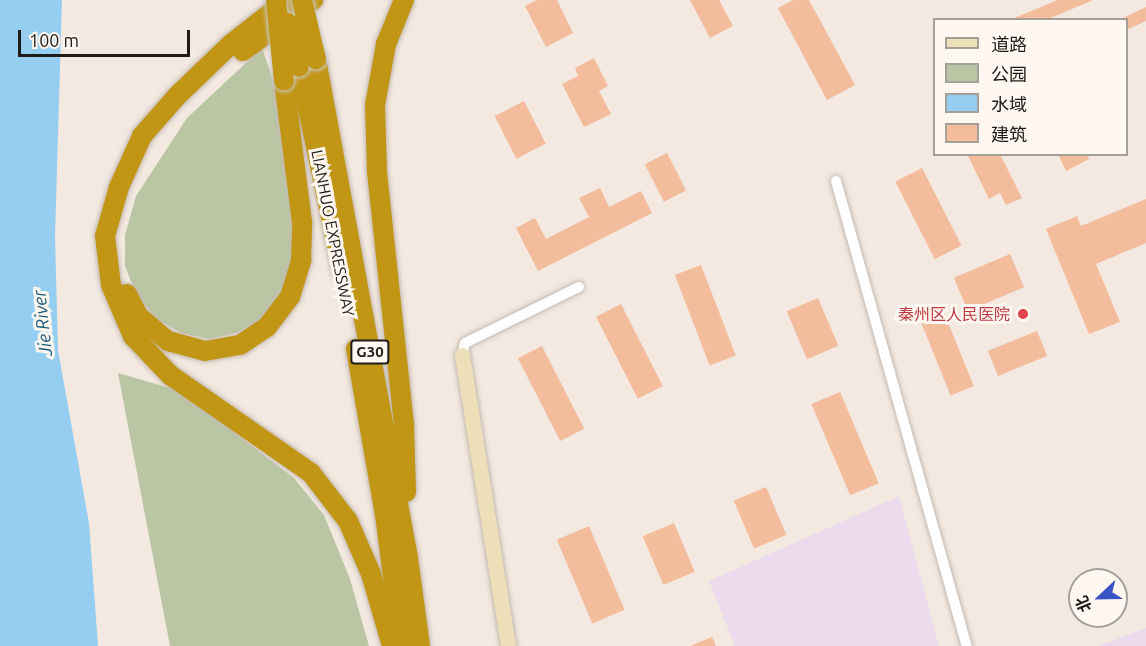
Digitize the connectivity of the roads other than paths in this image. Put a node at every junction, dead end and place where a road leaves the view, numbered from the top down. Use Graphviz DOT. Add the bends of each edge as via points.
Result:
graph roads {
  1 [pos="276,0"];
  2 [pos="285,0"];
  3 [pos="302,0"];
  4 [pos="313,0"];
  5 [pos="404,0"];
  6 [pos="308,63"];
  7 [pos="836,181"];
  8 [pos="579,287"];
  9 [pos="462,354"];
  10 [pos="408,558"];
  11 [pos="392,646"];
  12 [pos="402,646"];
  13 [pos="420,646"];
  14 [pos="508,646"];
  15 [pos="967,646"];
  1 -- 4 [label="highway, bridge" via="284,81 302,222 302,260 290,297 267,327 240,345 205,351 168,341 138,316 118,273 116,230 133,178 161,132 242,51"];
  2 -- 6 [label="highway, LIANHUO EXPRESSWAY / G30, bridge"];
  2 -- 11 [label="highway" via="231,44 142,136 119,187 105,236 111,285 133,336 170,375 311,473 348,521 371,574"];
  3 -- 6 [label="highway, LIANHUO EXPRESSWAY / G30, bridge"];
  5 -- 10 [label="highway" via="386,44 375,105 377,172 404,424"];
  6 -- 10 [label="highway, LIANHUO EXPRESSWAY / G30"];
  6 -- 12 [label="highway, LIANHUO EXPRESSWAY / G30" via="385,514"];
  7 -- 15 [label="street"];
  8 -- 9 [label="street" via="465,343"];
  9 -- 14 [label="street"];
  10 -- 13 [label="highway, LIANHUO EXPRESSWAY / G30"];
}
